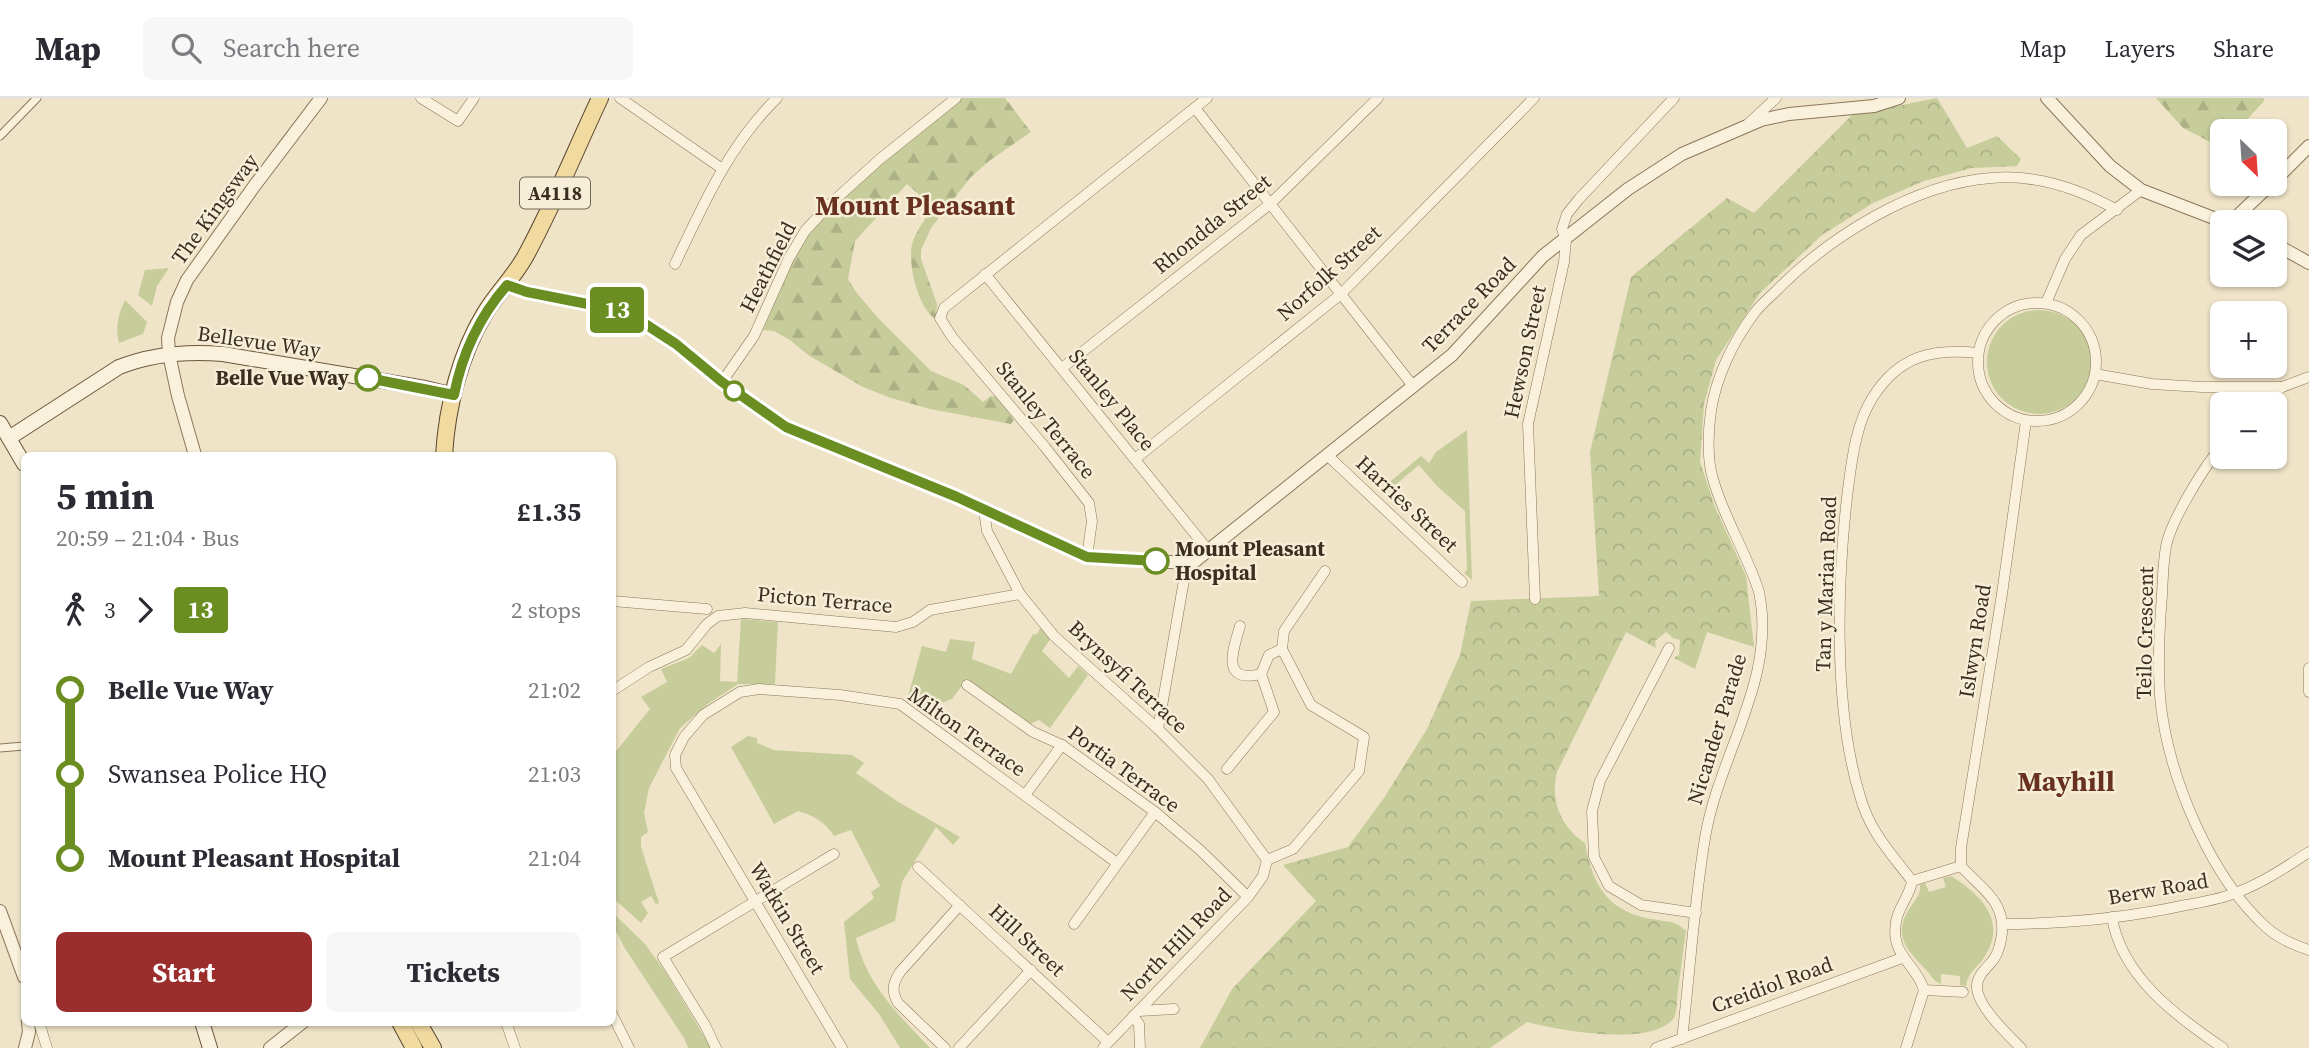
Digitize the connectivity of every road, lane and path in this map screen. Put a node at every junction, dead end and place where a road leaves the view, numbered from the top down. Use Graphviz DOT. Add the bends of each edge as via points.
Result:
graph roads {
  1 [pos="37,98"];
  2 [pos="321,98"];
  3 [pos="421,98"];
  4 [pos="474,98"];
  5 [pos="600,98"];
  6 [pos="620,98"];
  7 [pos="777,98"];
  8 [pos="956,98"];
  9 [pos="1207,98"];
  10 [pos="1378,98"];
  11 [pos="1534,98"];
  12 [pos="1674,98"];
  13 [pos="1776,98"];
  14 [pos="1899,98"];
  15 [pos="2047,98"];
  16 [pos="1195,108"];
  17 [pos="1747,126"];
  18 [pos="0,136"];
  19 [pos="2309,146"];
  20 [pos="721,168"];
  21 [pos="2287,168"];
  22 [pos="2141,190"];
  23 [pos="2258,196"];
  24 [pos="1270,204"];
  25 [pos="2117,209"];
  26 [pos="2244,210"];
  27 [pos="2210,217"];
  28 [pos="1566,240"];
  29 [pos="2287,251"];
  30 [pos="2309,263"];
  31 [pos="675,264"];
  32 [pos="985,274"];
  33 [pos="507,285"];
  34 [pos="1341,294"];
  35 [pos="2046,303"];
  36 [pos="1978,353"];
  37 [pos="169,354"];
  38 [pos="1062,368"];
  39 [pos="2095,374"];
  40 [pos="2309,377"];
  41 [pos="722,382"];
  42 [pos="1413,386"];
  43 [pos="2283,387"];
  44 [pos="2276,392"];
  45 [pos="454,395"];
  46 [pos="2026,421"];
  47 [pos="0,423"];
  48 [pos="5,441"];
  49 [pos="194,452"];
  50 [pos="444,452"];
  51 [pos="1327,455"];
  52 [pos="1135,459"];
  53 [pos="21,460"];
  54 [pos="2210,465"];
  55 [pos="984,511"];
  56 [pos="1208,550"];
  57 [pos="1087,557"];
  58 [pos="1187,564"];
  59 [pos="1325,571"];
  60 [pos="1462,582"];
  61 [pos="1020,594"];
  62 [pos="1535,599"];
  63 [pos="616,601"];
  64 [pos="707,609"];
  65 [pos="1240,626"];
  66 [pos="1669,648"];
  67 [pos="1282,649"];
  68 [pos="2309,668"];
  69 [pos="1261,674"];
  70 [pos="967,685"];
  71 [pos="616,688"];
  72 [pos="2309,692"];
  73 [pos="1158,729"];
  74 [pos="1062,745"];
  75 [pos="21,746"];
  76 [pos="0,748"];
  77 [pos="675,755"];
  78 [pos="1227,769"];
  79 [pos="1025,796"];
  80 [pos="1155,812"];
  81 [pos="2309,852"];
  82 [pos="834,854"];
  83 [pos="1267,860"];
  84 [pos="1117,863"];
  85 [pos="1961,866"];
  86 [pos="918,867"];
  87 [pos="1912,881"];
  88 [pos="2236,893"];
  89 [pos="1248,897"];
  90 [pos="756,902"];
  91 [pos="960,905"];
  92 [pos="0,911"];
  93 [pos="1696,913"];
  94 [pos="2112,917"];
  95 [pos="1073,924"];
  96 [pos="2003,924"];
  97 [pos="2309,950"];
  98 [pos="1902,958"];
  99 [pos="21,969"];
  100 [pos="1031,970"];
  101 [pos="1924,990"];
  102 [pos="1963,992"];
  103 [pos="1174,1009"];
  104 [pos="1136,1014"];
  105 [pos="616,1022"];
  106 [pos="28,1026"];
  107 [pos="40,1026"];
  108 [pos="203,1026"];
  109 [pos="298,1026"];
  110 [pos="402,1026"];
  111 [pos="420,1026"];
  112 [pos="507,1026"];
  113 [pos="1682,1038"];
  114 [pos="1106,1045"];
  115 [pos="25,1048"];
  116 [pos="47,1048"];
  117 [pos="210,1048"];
  118 [pos="270,1048"];
  119 [pos="414,1048"];
  120 [pos="433,1048"];
  121 [pos="515,1048"];
  122 [pos="629,1048"];
  123 [pos="716,1048"];
  124 [pos="842,1048"];
  125 [pos="945,1048"];
  126 [pos="959,1048"];
  127 [pos="1140,1048"];
  128 [pos="1656,1048"];
  129 [pos="1906,1048"];
  130 [pos="2021,1048"];
  131 [pos="2223,1048"];
  1 -- 18 [label="street"];
  2 -- 37 [label="street, The Kingsway" via="187,280 171,322"];
  3 -- 4 [label="street" via="458,121"];
  5 -- 33 [label="main road, A4118"];
  6 -- 20 [label="street"];
  7 -- 20 [label="street"];
  8 -- 41 [label="street, Heathfield" via="880,159 805,230 754,336"];
  9 -- 16 [label="street"];
  10 -- 24 [label="street, Rhondda Street"];
  11 -- 34 [label="street, Norfolk Street"];
  12 -- 28 [label="street" via="1567,214 1562,229"];
  13 -- 17 [label="street"];
  14 -- 17 [label="street, Terrace Road" via="1874,106 1779,115"];
  15 -- 22 [label="street" via="2110,166"];
  16 -- 24 [label="street"];
  16 -- 32 [label="street"];
  17 -- 28 [label="street, Terrace Road" via="1682,154 1628,189"];
  19 -- 21 [label="street"];
  20 -- 31 [label="street"];
  22 -- 25 [label="street"];
  22 -- 27 [label="street"];
  23 -- 26 [label="street"];
  24 -- 34 [label="street"];
  24 -- 38 [label="street, Rhondda Street"];
  25 -- 35 [label="street" via="2081,235"];
  25 -- 93 [label="street, Nicander Parade" via="2063,184 2024,179 1964,181 1929,192 1883,212 1812,258 1754,314 1730,353 1711,411 1712,477 1757,584 1763,640 1755,683 1712,804"];
  28 -- 42 [label="street, Terrace Road" via="1543,256 1452,355"];
  28 -- 62 [label="street, Hewson Street" via="1528,424"];
  29 -- 30 [label="street"];
  32 -- 38 [label="street, Stanley Place"];
  32 -- 57 [label="street, Stanley Terrace" via="944,308 940,318 1088,503 1092,521"];
  33 -- 41 [label="street" via="618,310 676,344"];
  33 -- 45 [label="main road, A4118" via="468,344"];
  34 -- 42 [label="street"];
  34 -- 52 [label="street, Norfolk Street"];
  35 -- 36 [label="street" via="2025,303 2005,312 1992,324"];
  35 -- 39 [label="street" via="2069,311 2088,330 2096,351"];
  36 -- 46 [label="street" via="1981,380 1993,402"];
  36 -- 87 [label="street, Tan y Marian Road" via="1927,352 1891,374 1872,398 1860,426 1847,495 1840,636 1850,759 1872,829"];
  37 -- 45 [label="main road, Bellevue Way" via="223,354"];
  37 -- 48 [label="main road, Bellevue Way" via="119,367"];
  37 -- 49 [label="street, The Kingsway"];
  38 -- 52 [label="street, Stanley Place"];
  39 -- 43 [label="street" via="2152,384"];
  39 -- 46 [label="street" via="2087,396 2070,412 2050,421"];
  40 -- 43 [label="street"];
  41 -- 55 [label="street" via="786,427"];
  42 -- 51 [label="street, Terrace Road"];
  43 -- 44 [label="street"];
  45 -- 50 [label="main road, A4118"];
  46 -- 85 [label="street, Islwyn Road"];
  47 -- 48 [label="main road"];
  48 -- 53 [label="main road"];
  51 -- 56 [label="street, Terrace Road"];
  51 -- 60 [label="street, Harries Street"];
  52 -- 56 [label="street, Stanley Place"];
  54 -- 88 [label="street, Teilo Crescent" via="2167,541 2160,620 2161,707 2168,746 2190,808"];
  55 -- 57 [label="street"];
  55 -- 61 [label="street, Brynsyfi Terrace" via="987,531"];
  56 -- 58 [label="street, Terrace Road"];
  57 -- 58 [label="street"];
  58 -- 73 [label="street"];
  59 -- 67 [label="street" via="1283,631"];
  61 -- 71 [label="street, Picton Terrace" via="930,610 896,627 745,613 718,616 680,655 649,667"];
  61 -- 73 [label="street, Brynsyfi Terrace" via="1054,636"];
  63 -- 64 [label="street"];
  65 -- 69 [label="street" via="1230,661 1233,668 1249,677"];
  66 -- 93 [label="street" via="1600,781 1592,811 1594,857 1609,886 1641,905"];
  67 -- 69 [label="street" via="1269,655"];
  67 -- 83 [label="street" via="1311,705 1364,737 1359,771 1293,849"];
  68 -- 72 [label="street"];
  69 -- 78 [label="street" via="1274,712"];
  70 -- 74 [label="street, Portia Terrace" via="1033,732"];
  73 -- 83 [label="street, Brynsyfi Terrace" via="1208,779"];
  74 -- 79 [label="street"];
  74 -- 80 [label="street, Portia Terrace"];
  75 -- 76 [label="street"];
  77 -- 79 [label="street, Milton Terrace" via="703,715 740,692 759,689 840,695 900,704"];
  77 -- 90 [label="street, Watkin Street" via="676,768"];
  79 -- 84 [label="street, Milton Terrace"];
  80 -- 84 [label="street"];
  80 -- 89 [label="street, Portia Terrace"];
  81 -- 88 [label="street, Berw Road"];
  82 -- 90 [label="street"];
  83 -- 89 [label="street, North Hill Road" via="1263,876"];
  84 -- 95 [label="street"];
  85 -- 87 [label="street"];
  85 -- 96 [label="street" via="1989,891"];
  86 -- 91 [label="street, Hill Street"];
  87 -- 98 [label="street" via="1895,922"];
  88 -- 94 [label="street, Berw Road"];
  88 -- 97 [label="street, Teilo Crescent" via="2274,934"];
  89 -- 104 [label="street, North Hill Road"];
  90 -- 123 [label="street" via="663,957"];
  90 -- 124 [label="street, Watkin Street"];
  91 -- 100 [label="street, Hill Street"];
  91 -- 125 [label="street" via="894,982 898,1003"];
  92 -- 99 [label="street"];
  93 -- 113 [label="street, Nicander Parade"];
  94 -- 96 [label="street, Berw Road"];
  94 -- 131 [label="street" via="2122,950 2137,973 2190,1026"];
  96 -- 130 [label="street" via="1999,949 1977,985 1997,1023"];
  98 -- 101 [label="street" via="1918,974"];
  98 -- 113 [label="street, Creidiol Road"];
  100 -- 114 [label="street, Hill Street"];
  100 -- 126 [label="street"];
  101 -- 102 [label="street"];
  101 -- 129 [label="street"];
  103 -- 104 [label="street"];
  104 -- 114 [label="street, North Hill Road"];
  104 -- 127 [label="street"];
  105 -- 122 [label="street"];
  106 -- 115 [label="street"];
  107 -- 116 [label="street"];
  108 -- 117 [label="main road"];
  109 -- 118 [label="street"];
  110 -- 119 [label="main road"];
  111 -- 120 [label="main road"];
  112 -- 121 [label="street"];
  113 -- 128 [label="street, Creidiol Road"];
}
